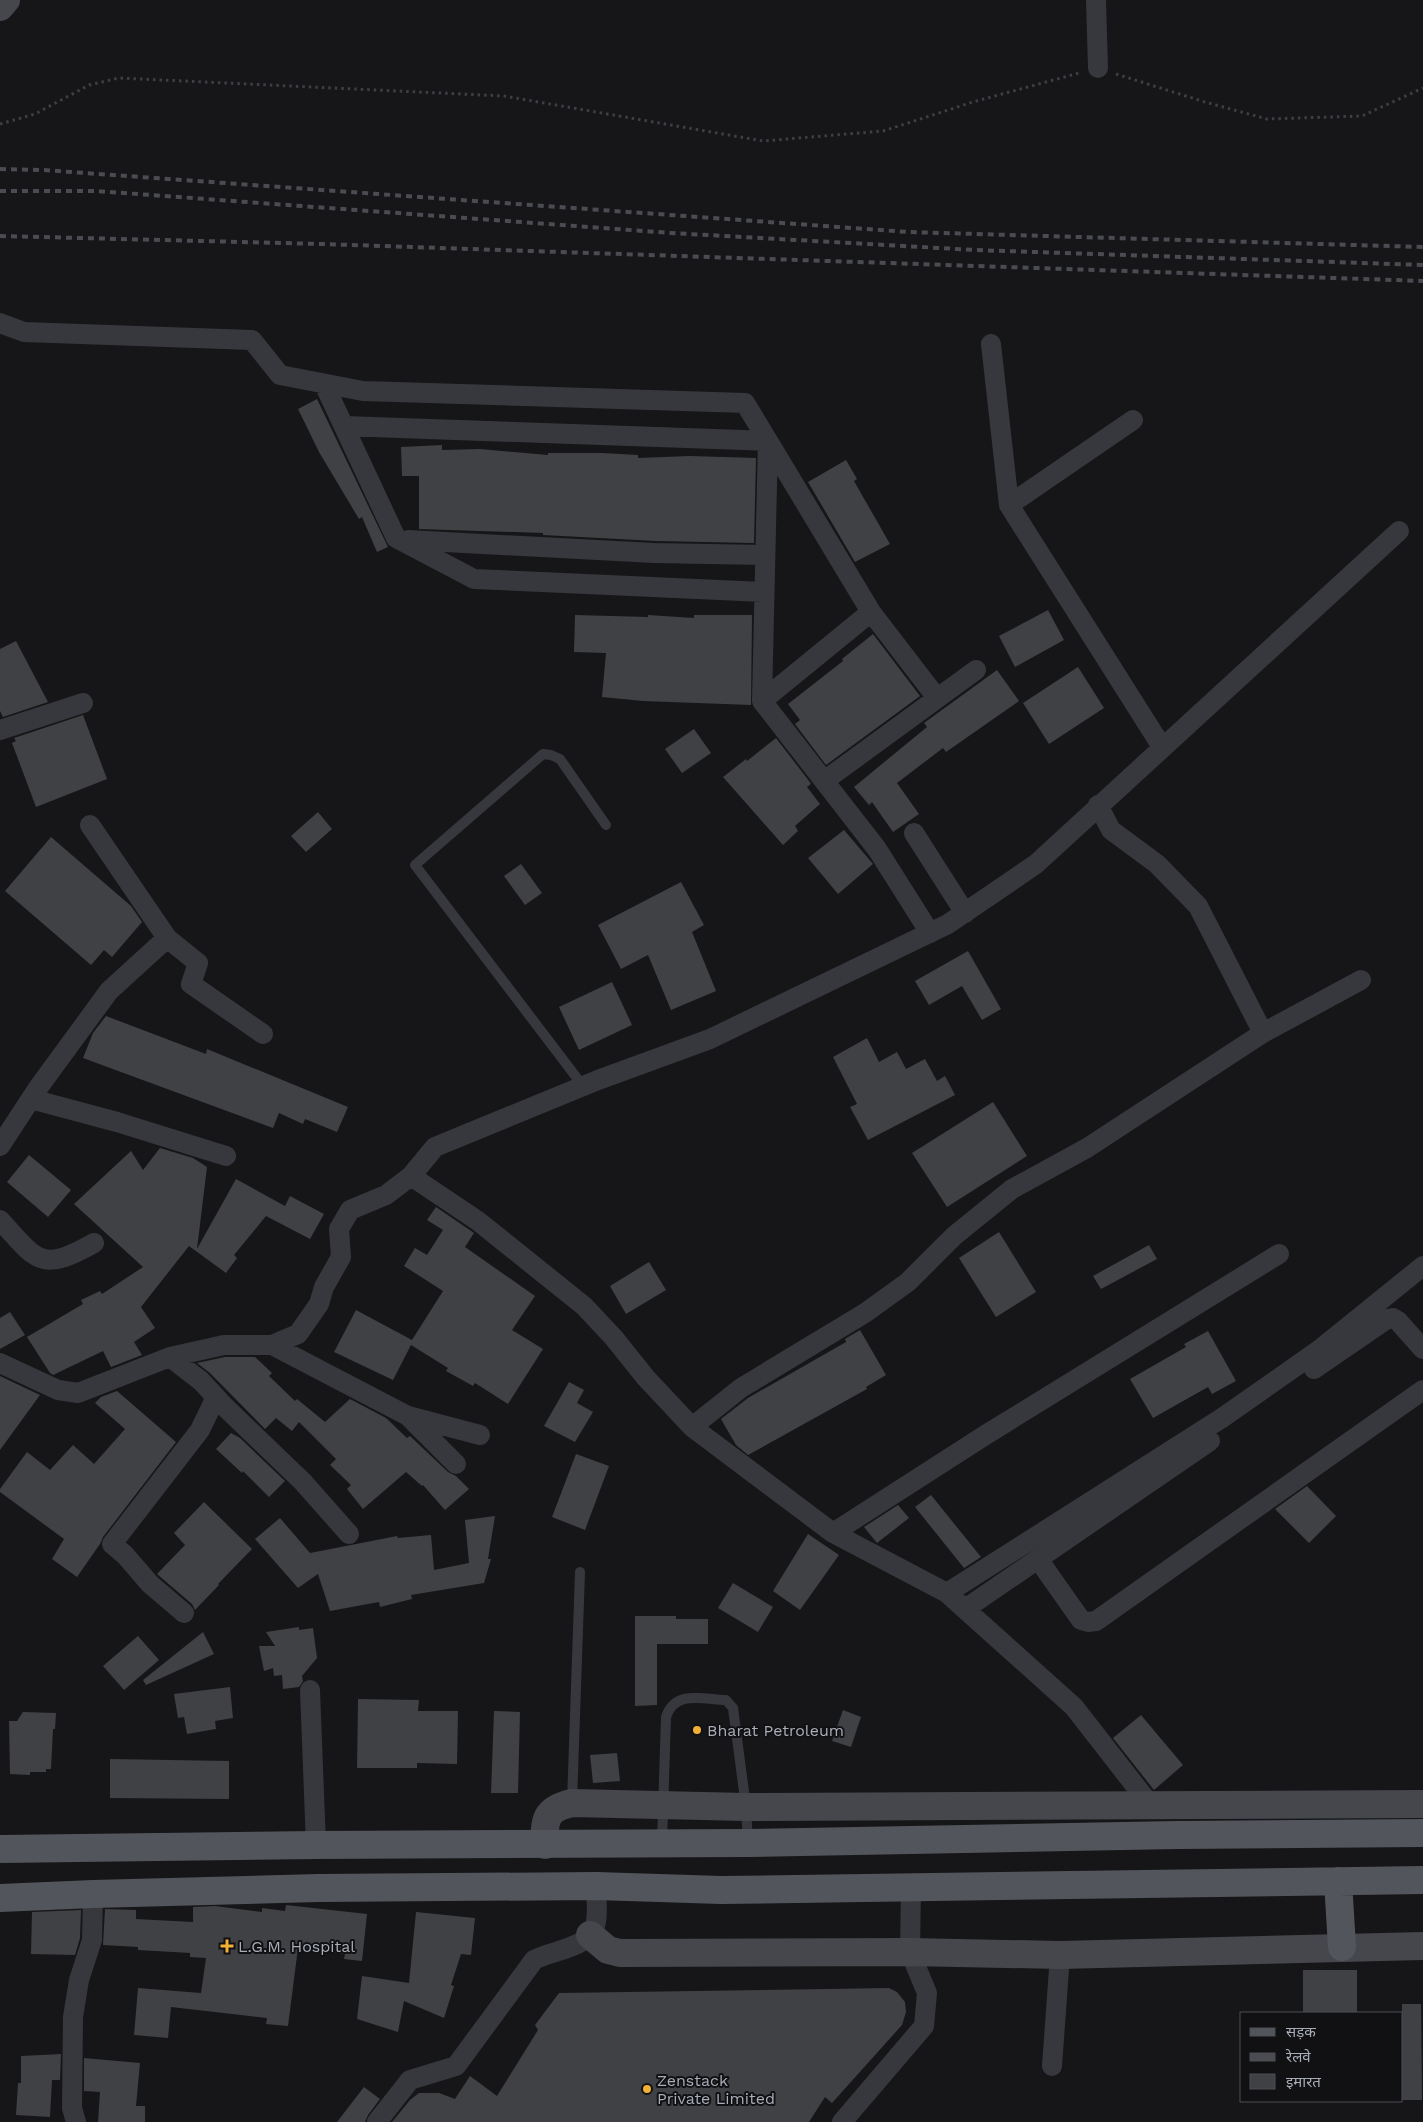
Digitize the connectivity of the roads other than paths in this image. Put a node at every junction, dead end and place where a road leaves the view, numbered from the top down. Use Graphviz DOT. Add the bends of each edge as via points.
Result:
graph roads {
  1 [pos="6,0"];
  2 [pos="1096,0"];
  3 [pos="0,7"];
  4 [pos="1098,68"];
  5 [pos="0,323"];
  6 [pos="991,344"];
  7 [pos="324,384"];
  8 [pos="1133,420"];
  9 [pos="344,426"];
  10 [pos="768,441"];
  11 [pos="1009,506"];
  12 [pos="1399,531"];
  13 [pos="396,538"];
  14 [pos="765,555"];
  15 [pos="764,592"];
  16 [pos="872,612"];
  17 [pos="976,670"];
  18 [pos="938,698"];
  19 [pos="762,700"];
  20 [pos="83,703"];
  21 [pos="0,730"];
  22 [pos="1162,747"];
  23 [pos="824,781"];
  24 [pos="1098,805"];
  25 [pos="90,825"];
  26 [pos="606,825"];
  27 [pos="914,833"];
  28 [pos="965,913"];
  29 [pos="930,933"];
  30 [pos="167,938"];
  31 [pos="1361,980"];
  32 [pos="1262,1033"];
  33 [pos="263,1034"];
  34 [pos="583,1086"];
  35 [pos="31,1099"];
  36 [pos="0,1146"];
  37 [pos="226,1156"];
  38 [pos="411,1176"];
  39 [pos="0,1220"];
  40 [pos="94,1242"];
  41 [pos="1279,1254"];
  42 [pos="1423,1266"];
  43 [pos="272,1345"];
  44 [pos="1423,1349"];
  45 [pos="170,1357"];
  46 [pos="0,1363"];
  47 [pos="1423,1390"];
  48 [pos="216,1397"];
  49 [pos="408,1416"];
  50 [pos="692,1427"];
  51 [pos="480,1436"];
  52 [pos="456,1464"];
  53 [pos="833,1533"];
  54 [pos="349,1534"];
  55 [pos="1038,1559"];
  56 [pos="580,1572"];
  57 [pos="947,1593"];
  58 [pos="965,1609"];
  59 [pos="184,1613"];
  60 [pos="310,1690"];
  61 [pos="572,1803"];
  62 [pos="1423,1804"];
  63 [pos="662,1805"];
  64 [pos="1151,1806"];
  65 [pos="746,1807"];
  66 [pos="1423,1833"];
  67 [pos="662,1844"];
  68 [pos="748,1844"];
  69 [pos="316,1845"];
  70 [pos="545,1845"];
  71 [pos="0,1849"];
  72 [pos="1423,1880"];
  73 [pos="1338,1881"];
  74 [pos="596,1886"];
  75 [pos="911,1887"];
  76 [pos="94,1894"];
  77 [pos="0,1898"];
  78 [pos="590,1935"];
  79 [pos="1423,1946"];
  80 [pos="1342,1947"];
  81 [pos="910,1952"];
  82 [pos="1060,1955"];
  83 [pos="1052,2066"];
  84 [pos="76,2122"];
  85 [pos="377,2122"];
  86 [pos="842,2122"];
  1 -- 3 [label="street"];
  2 -- 4 [label="street"];
  5 -- 7 [label="street" via="24,332 252,340 280,375"];
  6 -- 11 [label="street"];
  7 -- 9 [label="street"];
  7 -- 10 [label="street" via="363,391 745,403"];
  8 -- 11 [label="street"];
  9 -- 10 [label="street"];
  9 -- 13 [label="street"];
  10 -- 14 [label="street"];
  10 -- 16 [label="street"];
  11 -- 22 [label="street"];
  12 -- 22 [label="street"];
  13 -- 14 [label="street" via="654,553"];
  13 -- 15 [label="street" via="474,578"];
  14 -- 15 [label="street"];
  15 -- 19 [label="street"];
  16 -- 18 [label="street"];
  16 -- 19 [label="street"];
  17 -- 18 [label="street"];
  18 -- 23 [label="street"];
  19 -- 23 [label="street"];
  20 -- 21 [label="street"];
  22 -- 24 [label="street"];
  23 -- 29 [label="street" via="877,849"];
  24 -- 28 [label="street" via="1036,864"];
  24 -- 32 [label="street" via="1112,830 1157,864 1198,906"];
  25 -- 30 [label="street"];
  26 -- 34 [label="lane" via="560,760 543,754 415,865"];
  27 -- 28 [label="street"];
  28 -- 29 [label="street"];
  29 -- 34 [label="street" via="710,1039"];
  30 -- 33 [label="street" via="198,963 191,984"];
  30 -- 35 [label="street" via="110,991"];
  31 -- 32 [label="street"];
  32 -- 50 [label="street" via="1087,1148 1012,1189 954,1236 908,1282 866,1313 741,1388"];
  34 -- 38 [label="street" via="435,1147"];
  35 -- 36 [label="street"];
  35 -- 37 [label="street"];
  38 -- 43 [label="street" via="386,1195 350,1210 340,1229 341,1257 324,1287 319,1304 298,1334"];
  38 -- 50 [label="street" via="478,1221 584,1306"];
  39 -- 40 [label="street" via="31,1254 50,1261 71,1256"];
  41 -- 53 [label="street"];
  42 -- 57 [label="street" via="1319,1350 1222,1418"];
  43 -- 45 [label="street" via="224,1345"];
  43 -- 49 [label="street"];
  44 -- 55 [label="street" via="1398,1321 1387,1319"];
  45 -- 46 [label="street" via="78,1393 58,1390"];
  45 -- 48 [label="street"];
  47 -- 55 [label="street" via="1096,1621 1081,1620"];
  48 -- 54 [label="street" via="303,1482"];
  48 -- 59 [label="street" via="200,1430 112,1544 150,1584"];
  49 -- 51 [label="street"];
  49 -- 52 [label="street"];
  50 -- 53 [label="street"];
  53 -- 57 [label="street"];
  55 -- 58 [label="street"];
  56 -- 61 [label="lane"];
  57 -- 58 [label="street"];
  58 -- 64 [label="street" via="1074,1707"];
  60 -- 69 [label="street"];
  61 -- 63 [label="street"];
  61 -- 70 [label="street" via="558,1806 550,1812 544,1825"];
  62 -- 64 [label="street"];
  63 -- 65 [label="street"];
  63 -- 65 [label="lane" via="666,1717 669,1707 681,1698 726,1700 733,1708"];
  63 -- 67 [label="lane"];
  64 -- 65 [label="street"];
  65 -- 68 [label="lane"];
  66 -- 68 [label="main road"];
  67 -- 68 [label="main road"];
  67 -- 70 [label="main road"];
  69 -- 70 [label="main road"];
  69 -- 71 [label="main road"];
  72 -- 73 [label="main road"];
  73 -- 75 [label="main road"];
  73 -- 80 [label="main road"];
  74 -- 75 [label="main road" via="721,1890"];
  74 -- 76 [label="main road"];
  74 -- 78 [label="street" via="596,1923"];
  75 -- 81 [label="street"];
  76 -- 77 [label="main road"];
  76 -- 84 [label="street" via="92,1940 73,2017 72,2108"];
  78 -- 81 [label="street" via="608,1950 620,1953"];
  78 -- 85 [label="street" via="580,1944 534,1960 456,2066 410,2080"];
  79 -- 80 [label="street"];
  80 -- 82 [label="street"];
  81 -- 82 [label="street"];
  81 -- 86 [label="street" via="927,1993 924,2026"];
  82 -- 83 [label="street"];
}
